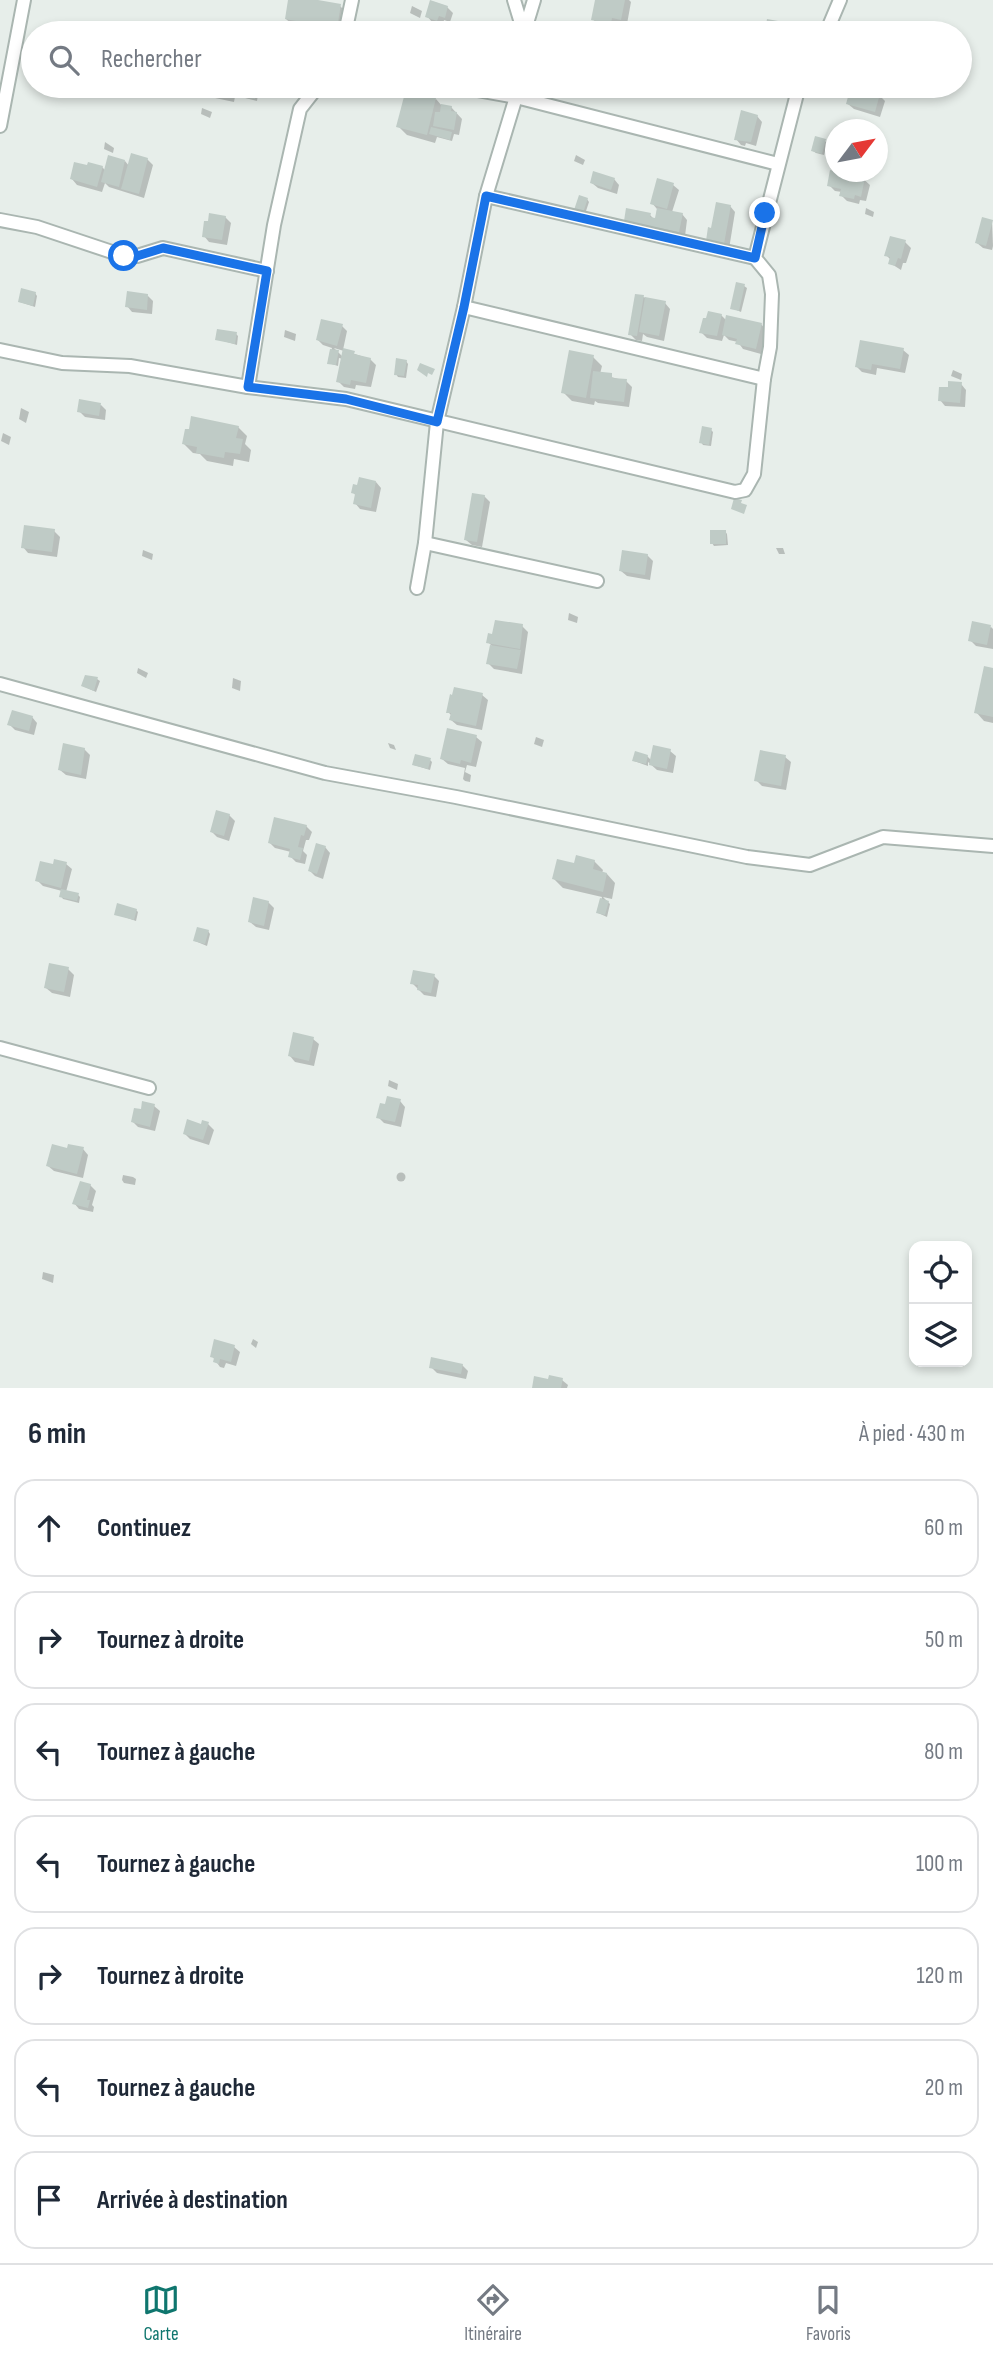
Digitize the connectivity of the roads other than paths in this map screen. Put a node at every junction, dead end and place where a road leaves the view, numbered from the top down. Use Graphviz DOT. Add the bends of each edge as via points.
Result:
graph roads {
  1 [pos="24,0"];
  2 [pos="352,0"];
  3 [pos="514,0"];
  4 [pos="534,0"];
  5 [pos="840,0"];
  6 [pos="348,21"];
  7 [pos="520,21"];
  8 [pos="528,21"];
  9 [pos="831,21"];
  10 [pos="3,90"];
  11 [pos="309,98"];
  12 [pos="514,98"];
  13 [pos="538,98"];
  14 [pos="796,98"];
  15 [pos="0,126"];
  16 [pos="778,164"];
  17 [pos="486,196"];
  18 [pos="0,220"];
  19 [pos="755,258"];
  20 [pos="267,271"];
  21 [pos="464,307"];
  22 [pos="0,350"];
  23 [pos="764,379"];
  24 [pos="248,387"];
  25 [pos="437,422"];
  26 [pos="425,543"];
  27 [pos="597,581"];
  28 [pos="416,588"];
  29 [pos="0,684"];
  30 [pos="993,846"];
  31 [pos="0,1048"];
  32 [pos="149,1088"];
  1 -- 10 [label="street"];
  2 -- 6 [label="street"];
  3 -- 7 [label="street"];
  4 -- 8 [label="street"];
  5 -- 9 [label="street"];
  10 -- 15 [label="street"];
  11 -- 20 [label="street" via="300,109"];
  12 -- 17 [label="street"];
  13 -- 16 [label="street"];
  14 -- 16 [label="street"];
  16 -- 19 [label="street"];
  17 -- 19 [label="street"];
  17 -- 21 [label="street"];
  18 -- 20 [label="street" via="37,227 124,256 163,248"];
  19 -- 23 [label="street" via="769,275 772,294"];
  20 -- 24 [label="street"];
  21 -- 23 [label="street"];
  21 -- 25 [label="street"];
  22 -- 24 [label="street" via="62,363 130,366"];
  23 -- 25 [label="street" via="754,474 745,490 735,492"];
  24 -- 25 [label="street" via="346,399"];
  25 -- 26 [label="street"];
  26 -- 27 [label="street"];
  26 -- 28 [label="street"];
  29 -- 30 [label="street" via="325,774 747,857 810,864 883,837"];
  31 -- 32 [label="street"];
}
